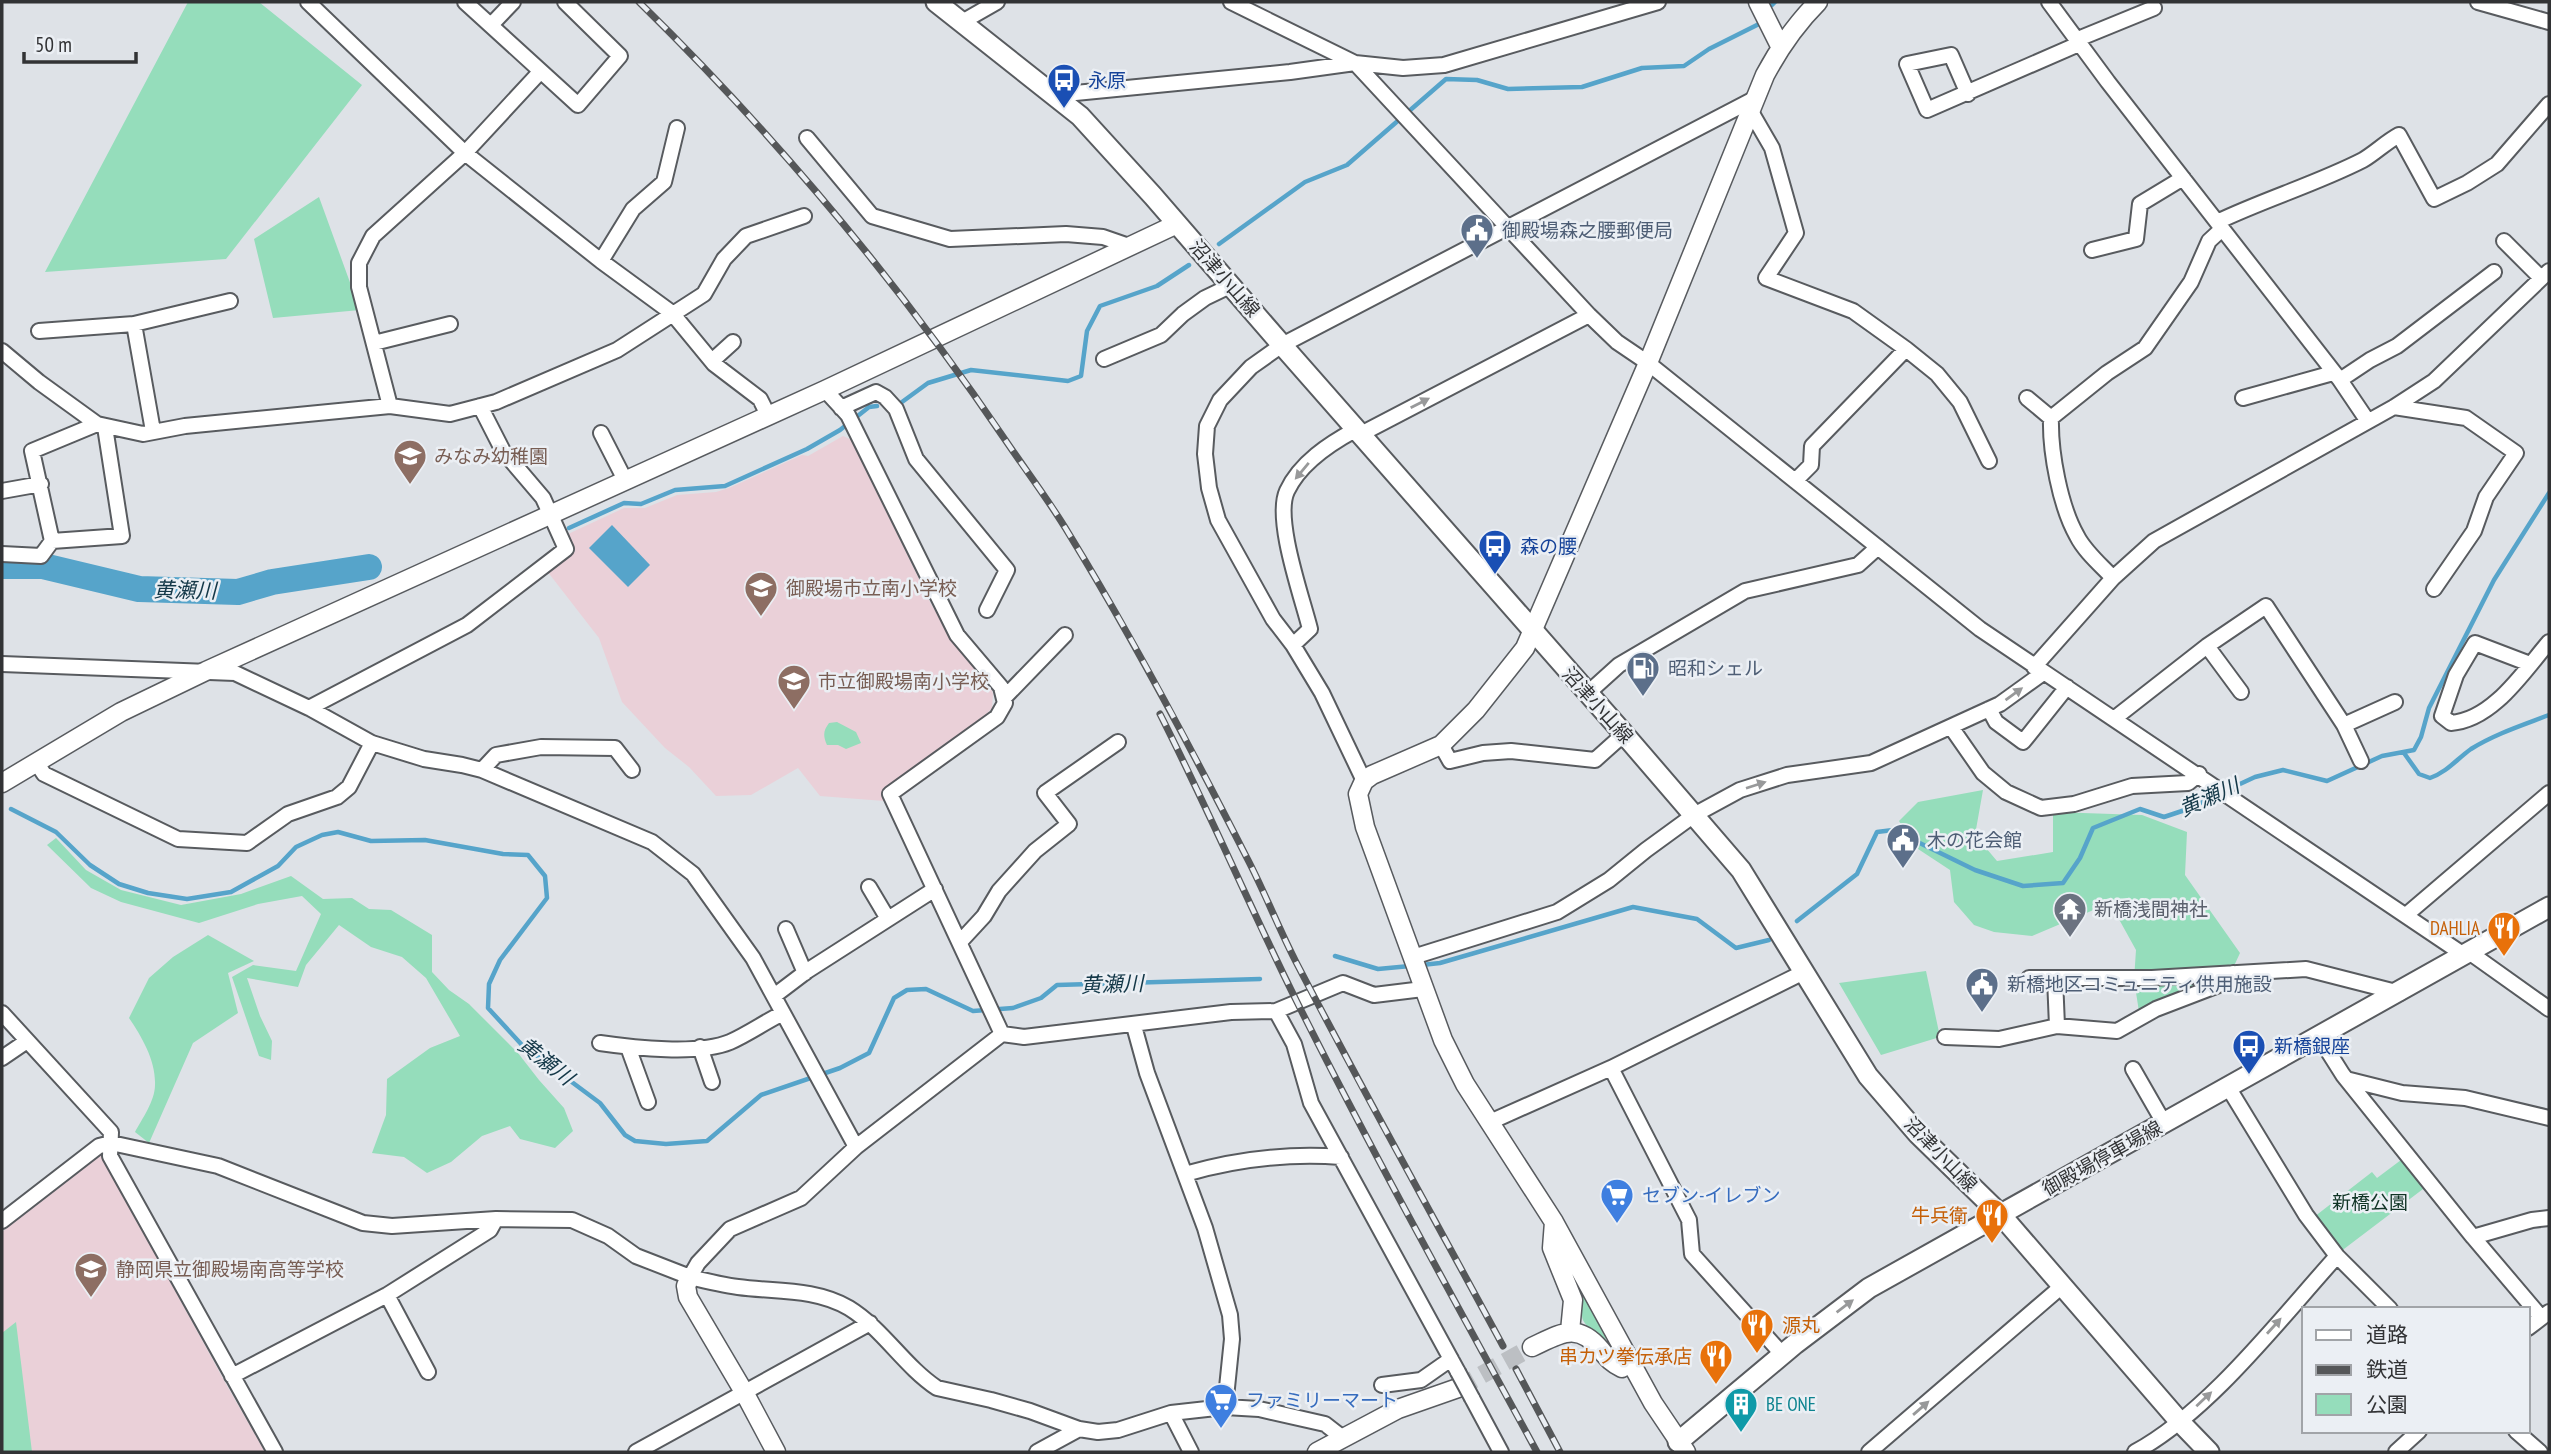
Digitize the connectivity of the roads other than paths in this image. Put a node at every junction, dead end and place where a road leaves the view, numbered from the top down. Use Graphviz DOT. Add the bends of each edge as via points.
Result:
graph roads {
  1 [pos="308,2"];
  2 [pos="465,2"];
  3 [pos="513,2"];
  4 [pos="565,2"];
  5 [pos="936,2"];
  6 [pos="997,2"];
  7 [pos="1231,2"];
  8 [pos="1658,2"];
  9 [pos="1759,2"];
  10 [pos="1818,2"];
  11 [pos="2049,2"];
  12 [pos="2478,2"];
  13 [pos="2496,4"];
  14 [pos="2154,8"];
  15 [pos="962,22"];
  16 [pos="2549,22"];
  17 [pos="491,25"];
  18 [pos="2079,41"];
  19 [pos="1780,46"];
  20 [pos="1355,63"];
  21 [pos="540,72"];
  22 [pos="1968,94"];
  23 [pos="1055,95"];
  24 [pos="2549,104"];
  25 [pos="1752,105"];
  26 [pos="677,128"];
  27 [pos="807,138"];
  28 [pos="465,153"];
  29 [pos="2183,178"];
  30 [pos="804,216"];
  31 [pos="1177,224"];
  32 [pos="2219,226"];
  33 [pos="1509,227"];
  34 [pos="2504,241"];
  35 [pos="1129,246"];
  36 [pos="2092,250"];
  37 [pos="601,261"];
  38 [pos="2494,272"];
  39 [pos="2545,274"];
  40 [pos="1232,285"];
  41 [pos="230,301"];
  42 [pos="672,313"];
  43 [pos="1589,315"];
  44 [pos="134,324"];
  45 [pos="450,324"];
  46 [pos="39,331"];
  47 [pos="733,342"];
  48 [pos="374,343"];
  49 [pos="1282,345"];
  50 [pos="1906,349"];
  51 [pos="2,351"];
  52 [pos="1104,359"];
  53 [pos="712,361"];
  54 [pos="1648,363"];
  55 [pos="2336,377"];
  56 [pos="825,390"];
  57 [pos="2027,398"];
  58 [pos="2244,398"];
  59 [pos="390,406"];
  60 [pos="480,406"];
  61 [pos="2394,407"];
  62 [pos="844,411"];
  63 [pos="768,415"];
  64 [pos="2050,418"];
  65 [pos="2367,420"];
  66 [pos="101,426"];
  67 [pos="153,431"];
  68 [pos="1357,432"];
  69 [pos="601,433"];
  70 [pos="1989,461"];
  71 [pos="625,480"];
  72 [pos="1795,481"];
  73 [pos="41,484"];
  74 [pos="2,491"];
  75 [pos="550,514"];
  76 [pos="52,541"];
  77 [pos="1878,547"];
  78 [pos="2,554"];
  79 [pos="2113,578"];
  80 [pos="2434,589"];
  81 [pos="988,610"];
  82 [pos="1533,632"];
  83 [pos="1065,635"];
  84 [pos="2549,642"];
  85 [pos="1293,645"];
  86 [pos="2207,646"];
  87 [pos="2,664"];
  88 [pos="2530,664"];
  89 [pos="2039,670"];
  90 [pos="206,671"];
  91 [pos="2067,687"];
  92 [pos="2241,692"];
  93 [pos="1588,693"];
  94 [pos="1004,698"];
  95 [pos="2396,702"];
  96 [pos="309,708"];
  97 [pos="1989,709"];
  98 [pos="2115,718"];
  99 [pos="2344,725"];
  100 [pos="1951,727"];
  101 [pos="1624,734"];
  102 [pos="1118,742"];
  103 [pos="372,743"];
  104 [pos="1441,746"];
  105 [pos="2361,761"];
  106 [pos="36,762"];
  107 [pos="482,770"];
  108 [pos="632,770"];
  109 [pos="2199,774"];
  110 [pos="1364,781"];
  111 [pos="2,783"];
  112 [pos="2549,793"];
  113 [pos="1694,815"];
  114 [pos="869,887"];
  115 [pos="935,889"];
  116 [pos="2549,907"];
  117 [pos="2406,915"];
  118 [pos="888,919"];
  119 [pos="786,929"];
  120 [pos="960,942"];
  121 [pos="2467,954"];
  122 [pos="1413,957"];
  123 [pos="1804,972"];
  124 [pos="805,973"];
  125 [pos="2233,973"];
  126 [pos="2029,978"];
  127 [pos="2054,978"];
  128 [pos="1422,984"];
  129 [pos="2400,993"];
  130 [pos="774,996"];
  131 [pos="2549,1009"];
  132 [pos="1276,1011"];
  133 [pos="2,1013"];
  134 [pos="783,1013"];
  135 [pos="1134,1026"];
  136 [pos="2057,1026"];
  137 [pos="999,1027"];
  138 [pos="1945,1037"];
  139 [pos="2319,1037"];
  140 [pos="27,1041"];
  141 [pos="600,1043"];
  142 [pos="628,1047"];
  143 [pos="700,1047"];
  144 [pos="2,1058"];
  145 [pos="1611,1068"];
  146 [pos="2133,1069"];
  147 [pos="2346,1079"];
  148 [pos="712,1082"];
  149 [pos="2228,1087"];
  150 [pos="648,1102"];
  151 [pos="2549,1118"];
  152 [pos="1490,1122"];
  153 [pos="2164,1123"];
  154 [pos="111,1143"];
  155 [pos="856,1147"];
  156 [pos="1341,1157"];
  157 [pos="1185,1174"];
  158 [pos="2001,1215"];
  159 [pos="2549,1218"];
  160 [pos="496,1219"];
  161 [pos="2,1221"];
  162 [pos="1554,1222"];
  163 [pos="2473,1237"];
  164 [pos="2337,1256"];
  165 [pos="690,1277"];
  166 [pos="2061,1287"];
  167 [pos="387,1295"];
  168 [pos="2388,1307"];
  169 [pos="2545,1314"];
  170 [pos="870,1323"];
  171 [pos="2530,1326"];
  172 [pos="1570,1331"];
  173 [pos="1532,1347"];
  174 [pos="1783,1355"];
  175 [pos="1629,1371"];
  176 [pos="428,1372"];
  177 [pos="232,1376"];
  178 [pos="1460,1379"];
  179 [pos="1409,1381"];
  180 [pos="1382,1385"];
  181 [pos="744,1392"];
  182 [pos="1415,1403"];
  183 [pos="1225,1407"];
  184 [pos="1171,1413"];
  185 [pos="2180,1422"];
  186 [pos="1079,1429"];
  187 [pos="2417,1433"];
  188 [pos="2518,1433"];
  189 [pos="1343,1438"];
  190 [pos="1682,1447"];
  191 [pos="275,1452"];
  192 [pos="636,1452"];
  193 [pos="776,1452"];
  194 [pos="1037,1452"];
  195 [pos="1191,1452"];
  196 [pos="1317,1452"];
  197 [pos="1501,1452"];
  198 [pos="1869,1452"];
  199 [pos="2135,1452"];
  200 [pos="2209,1452"];
  201 [pos="2396,1452"];
  202 [pos="2540,1452"];
  1 -- 28 [label="street"];
  2 -- 17 [label="street"];
  3 -- 17 [label="street"];
  4 -- 21 [label="street" via="620,56 578,105"];
  5 -- 15 [label="main road, 沼津小山線"];
  6 -- 15 [label="street"];
  7 -- 20 [label="street"];
  8 -- 20 [label="street" via="1444,65 1403,68"];
  9 -- 19 [label="street"];
  10 -- 19 [label="street"];
  11 -- 18 [label="street"];
  12 -- 13 [label="street"];
  13 -- 16 [label="street"];
  14 -- 18 [label="street"];
  15 -- 23 [label="main road, 沼津小山線"];
  17 -- 21 [label="street"];
  18 -- 22 [label="street"];
  18 -- 29 [label="street"];
  19 -- 25 [label="street"];
  20 -- 23 [label="street"];
  20 -- 33 [label="street"];
  21 -- 28 [label="street"];
  22 -- 22 [label="street" via="1927,110 1907,64 1951,55"];
  23 -- 31 [label="main road, 沼津小山線" via="1080,116"];
  24 -- 32 [label="street" via="2497,164 2434,199 2399,135 2365,159 2260,201"];
  25 -- 33 [label="street"];
  25 -- 50 [label="street" via="1772,148 1796,233 1766,278 1853,311"];
  25 -- 54 [label="street"];
  26 -- 37 [label="street" via="664,182 633,209"];
  27 -- 35 [label="street" via="872,216 950,239 1066,234 1103,237"];
  28 -- 37 [label="street"];
  28 -- 48 [label="street" via="373,236 359,262 359,287"];
  29 -- 32 [label="street"];
  29 -- 36 [label="street" via="2140,204 2136,239"];
  30 -- 42 [label="street" via="746,236 724,259 704,293"];
  31 -- 35 [label="street"];
  31 -- 40 [label="main road, 沼津小山線"];
  32 -- 55 [label="street"];
  32 -- 64 [label="street" via="2191,282 2145,348"];
  33 -- 43 [label="street"];
  33 -- 49 [label="street"];
  34 -- 39 [label="street"];
  35 -- 56 [label="street"];
  37 -- 42 [label="street"];
  38 -- 55 [label="street" via="2397,346"];
  39 -- 61 [label="street" via="2434,381"];
  40 -- 49 [label="main road, 沼津小山線"];
  40 -- 52 [label="street" via="1182,314 1161,335"];
  41 -- 44 [label="street"];
  42 -- 53 [label="street"];
  42 -- 60 [label="street" via="617,349"];
  43 -- 54 [label="street"];
  68 -- 43 [label="street, one-way"];
  44 -- 46 [label="street"];
  44 -- 67 [label="street"];
  45 -- 48 [label="street"];
  47 -- 53 [label="street"];
  48 -- 59 [label="street"];
  49 -- 68 [label="main road, 沼津小山線"];
  49 -- 85 [label="street" via="1251,367 1220,400 1207,426 1205,454 1218,520 1273,619"];
  50 -- 70 [label="street" via="1937,374 1960,402"];
  50 -- 72 [label="street" via="1812,446 1811,464"];
  51 -- 66 [label="street"];
  53 -- 63 [label="street" via="760,399"];
  54 -- 72 [label="street"];
  54 -- 82 [label="street"];
  55 -- 58 [label="street"];
  55 -- 65 [label="street"];
  56 -- 62 [label="street"];
  56 -- 63 [label="street"];
  57 -- 64 [label="street"];
  59 -- 60 [label="street" via="450,414"];
  59 -- 67 [label="street"];
  60 -- 75 [label="street" via="503,451"];
  61 -- 65 [label="street"];
  61 -- 80 [label="street" via="2466,418 2516,453 2486,497 2474,531"];
  62 -- 81 [label="street" via="876,392 896,409 916,458 1007,570"];
  62 -- 94 [label="street" via="957,635 1001,687"];
  63 -- 71 [label="street"];
  64 -- 79 [label="street" via="2058,483 2077,537"];
  65 -- 79 [label="street" via="2154,541"];
  66 -- 67 [label="street" via="144,434"];
  66 -- 73 [label="street" via="32,451"];
  66 -- 76 [label="street" via="122,536"];
  68 -- 82 [label="main road, 沼津小山線"];
  68 -- 85 [label="street, one-way" via="1302,468 1286,493 1283,516 1310,629"];
  69 -- 71 [label="street"];
  71 -- 75 [label="street"];
  72 -- 77 [label="street"];
  73 -- 74 [label="street"];
  73 -- 76 [label="street"];
  75 -- 90 [label="street"];
  75 -- 96 [label="street" via="566,549 467,625"];
  76 -- 78 [label="street" via="41,556"];
  77 -- 89 [label="street"];
  77 -- 93 [label="street" via="1858,565 1745,591 1619,665"];
  79 -- 89 [label="street"];
  82 -- 93 [label="main road, 沼津小山線"];
  82 -- 104 [label="street" via="1476,710"];
  83 -- 94 [label="street"];
  84 -- 88 [label="street"];
  85 -- 110 [label="street"];
  86 -- 92 [label="street"];
  86 -- 98 [label="street"];
  86 -- 99 [label="street" via="2266,606"];
  87 -- 90 [label="street"];
  88 -- 88 [label="street" via="2496,702 2466,722 2451,723 2442,716 2456,675 2475,643"];
  89 -- 91 [label="street"];
  97 -- 89 [label="street, one-way"];
  90 -- 96 [label="street" via="235,673"];
  90 -- 106 [label="street" via="121,712"];
  91 -- 97 [label="street" via="2023,742 1996,722"];
  91 -- 98 [label="street"];
  93 -- 101 [label="main road, 沼津小山線"];
  94 -- 115 [label="street" via="997,717 890,794"];
  95 -- 99 [label="street"];
  96 -- 103 [label="street"];
  97 -- 100 [label="street"];
  98 -- 109 [label="street"];
  99 -- 105 [label="street"];
  100 -- 109 [label="street" via="1983,773 2006,792 2041,808 2074,804 2132,786 2188,783"];
  113 -- 100 [label="street, one-way" via="1740,790 1787,775 1871,763"];
  101 -- 104 [label="street" via="1595,760 1511,751 1450,761"];
  101 -- 113 [label="main road, 沼津小山線"];
  102 -- 120 [label="street" via="1045,793 1069,824 1026,861"];
  103 -- 106 [label="street" via="349,788 337,797 288,814 247,843 178,839 44,774"];
  103 -- 107 [label="street"];
  104 -- 110 [label="street"];
  106 -- 111 [label="street"];
  107 -- 108 [label="street" via="496,755 541,747 615,748"];
  107 -- 130 [label="street" via="652,842 677,860 693,874 753,958"];
  109 -- 117 [label="street"];
  110 -- 122 [label="street" via="1358,794 1365,827"];
  112 -- 117 [label="street"];
  113 -- 122 [label="street" via="1609,880 1557,912"];
  113 -- 123 [label="main road, 沼津小山線" via="1753,888"];
  114 -- 118 [label="street"];
  115 -- 118 [label="street"];
  115 -- 120 [label="street"];
  116 -- 121 [label="main road, 御殿場停車場線"];
  117 -- 121 [label="street"];
  118 -- 124 [label="street"];
  119 -- 124 [label="street"];
  120 -- 137 [label="street"];
  121 -- 129 [label="main road, 御殿場停車場線"];
  121 -- 131 [label="street"];
  122 -- 128 [label="street"];
  123 -- 145 [label="street"];
  123 -- 158 [label="main road, 沼津小山線" via="1868,1076 1918,1134"];
  124 -- 130 [label="street"];
  125 -- 127 [label="street"];
  125 -- 129 [label="street" via="2306,969"];
  125 -- 136 [label="street" via="2229,981 2156,1009 2117,1031"];
  126 -- 127 [label="street"];
  127 -- 136 [label="street"];
  128 -- 132 [label="street" via="1374,995 1343,983"];
  128 -- 152 [label="street" via="1443,1040"];
  129 -- 139 [label="main road, 御殿場停車場線"];
  130 -- 134 [label="street"];
  132 -- 135 [label="street" via="1231,1012"];
  132 -- 156 [label="street" via="1294,1044 1311,1103"];
  133 -- 140 [label="street"];
  134 -- 143 [label="street" via="728,1043"];
  134 -- 155 [label="street"];
  135 -- 137 [label="street" via="1024,1037"];
  135 -- 157 [label="street"];
  136 -- 138 [label="street" via="1999,1039"];
  137 -- 155 [label="street"];
  139 -- 147 [label="street"];
  139 -- 149 [label="main road, 御殿場停車場線"];
  140 -- 144 [label="street"];
  140 -- 154 [label="street" via="111,1132"];
  141 -- 142 [label="street"];
  142 -- 143 [label="street"];
  142 -- 150 [label="street"];
  143 -- 148 [label="street"];
  145 -- 152 [label="street"];
  145 -- 174 [label="street" via="1689,1220 1692,1254"];
  146 -- 153 [label="street"];
  147 -- 151 [label="street" via="2402,1093 2465,1098"];
  147 -- 163 [label="street"];
  149 -- 153 [label="main road, 御殿場停車場線"];
  149 -- 164 [label="street" via="2306,1216"];
  152 -- 162 [label="street"];
  153 -- 158 [label="main road, 御殿場停車場線"];
  154 -- 160 [label="street" via="218,1166 363,1223 392,1226"];
  154 -- 161 [label="street" via="99,1146"];
  154 -- 177 [label="street" via="110,1156"];
  155 -- 165 [label="street" via="801,1198 730,1229"];
  156 -- 157 [label="street" via="1258,1157"];
  156 -- 178 [label="street"];
  157 -- 183 [label="street" via="1230,1315"];
  158 -- 166 [label="main road, 沼津小山線"];
  174 -- 158 [label="main road, 御殿場停車場線, one-way" via="1869,1288"];
  159 -- 163 [label="street"];
  160 -- 165 [label="street" via="572,1220 599,1231 636,1256"];
  160 -- 167 [label="street" via="490,1230"];
  162 -- 172 [label="street" via="1552,1248 1573,1300"];
  162 -- 175 [label="street"];
  163 -- 169 [label="street"];
  164 -- 168 [label="street"];
  185 -- 164 [label="street, one-way" via="2228,1377"];
  165 -- 170 [label="street" via="813,1294 847,1307"];
  165 -- 181 [label="street" via="688,1297"];
  166 -- 185 [label="main road, 沼津小山線"];
  198 -- 166 [label="street, one-way"];
  167 -- 176 [label="street"];
  167 -- 177 [label="street"];
  169 -- 171 [label="street"];
  170 -- 181 [label="street"];
  170 -- 186 [label="street" via="937,1388 1030,1411"];
  172 -- 173 [label="street"];
  172 -- 175 [label="street" via="1590,1339 1611,1363"];
  174 -- 190 [label="main road, 御殿場停車場線"];
  175 -- 190 [label="street"];
  177 -- 191 [label="street"];
  178 -- 179 [label="street"];
  178 -- 182 [label="street"];
  178 -- 197 [label="street"];
  179 -- 180 [label="street"];
  179 -- 182 [label="street"];
  181 -- 192 [label="street"];
  181 -- 193 [label="street"];
  182 -- 189 [label="street"];
  183 -- 184 [label="street"];
  183 -- 189 [label="street" via="1259,1409 1325,1424"];
  184 -- 186 [label="street" via="1118,1430"];
  184 -- 195 [label="street"];
  185 -- 199 [label="street"];
  185 -- 200 [label="main road, 沼津小山線"];
  186 -- 194 [label="street"];
  187 -- 201 [label="street"];
  188 -- 202 [label="street"];
  189 -- 196 [label="street"];
}
